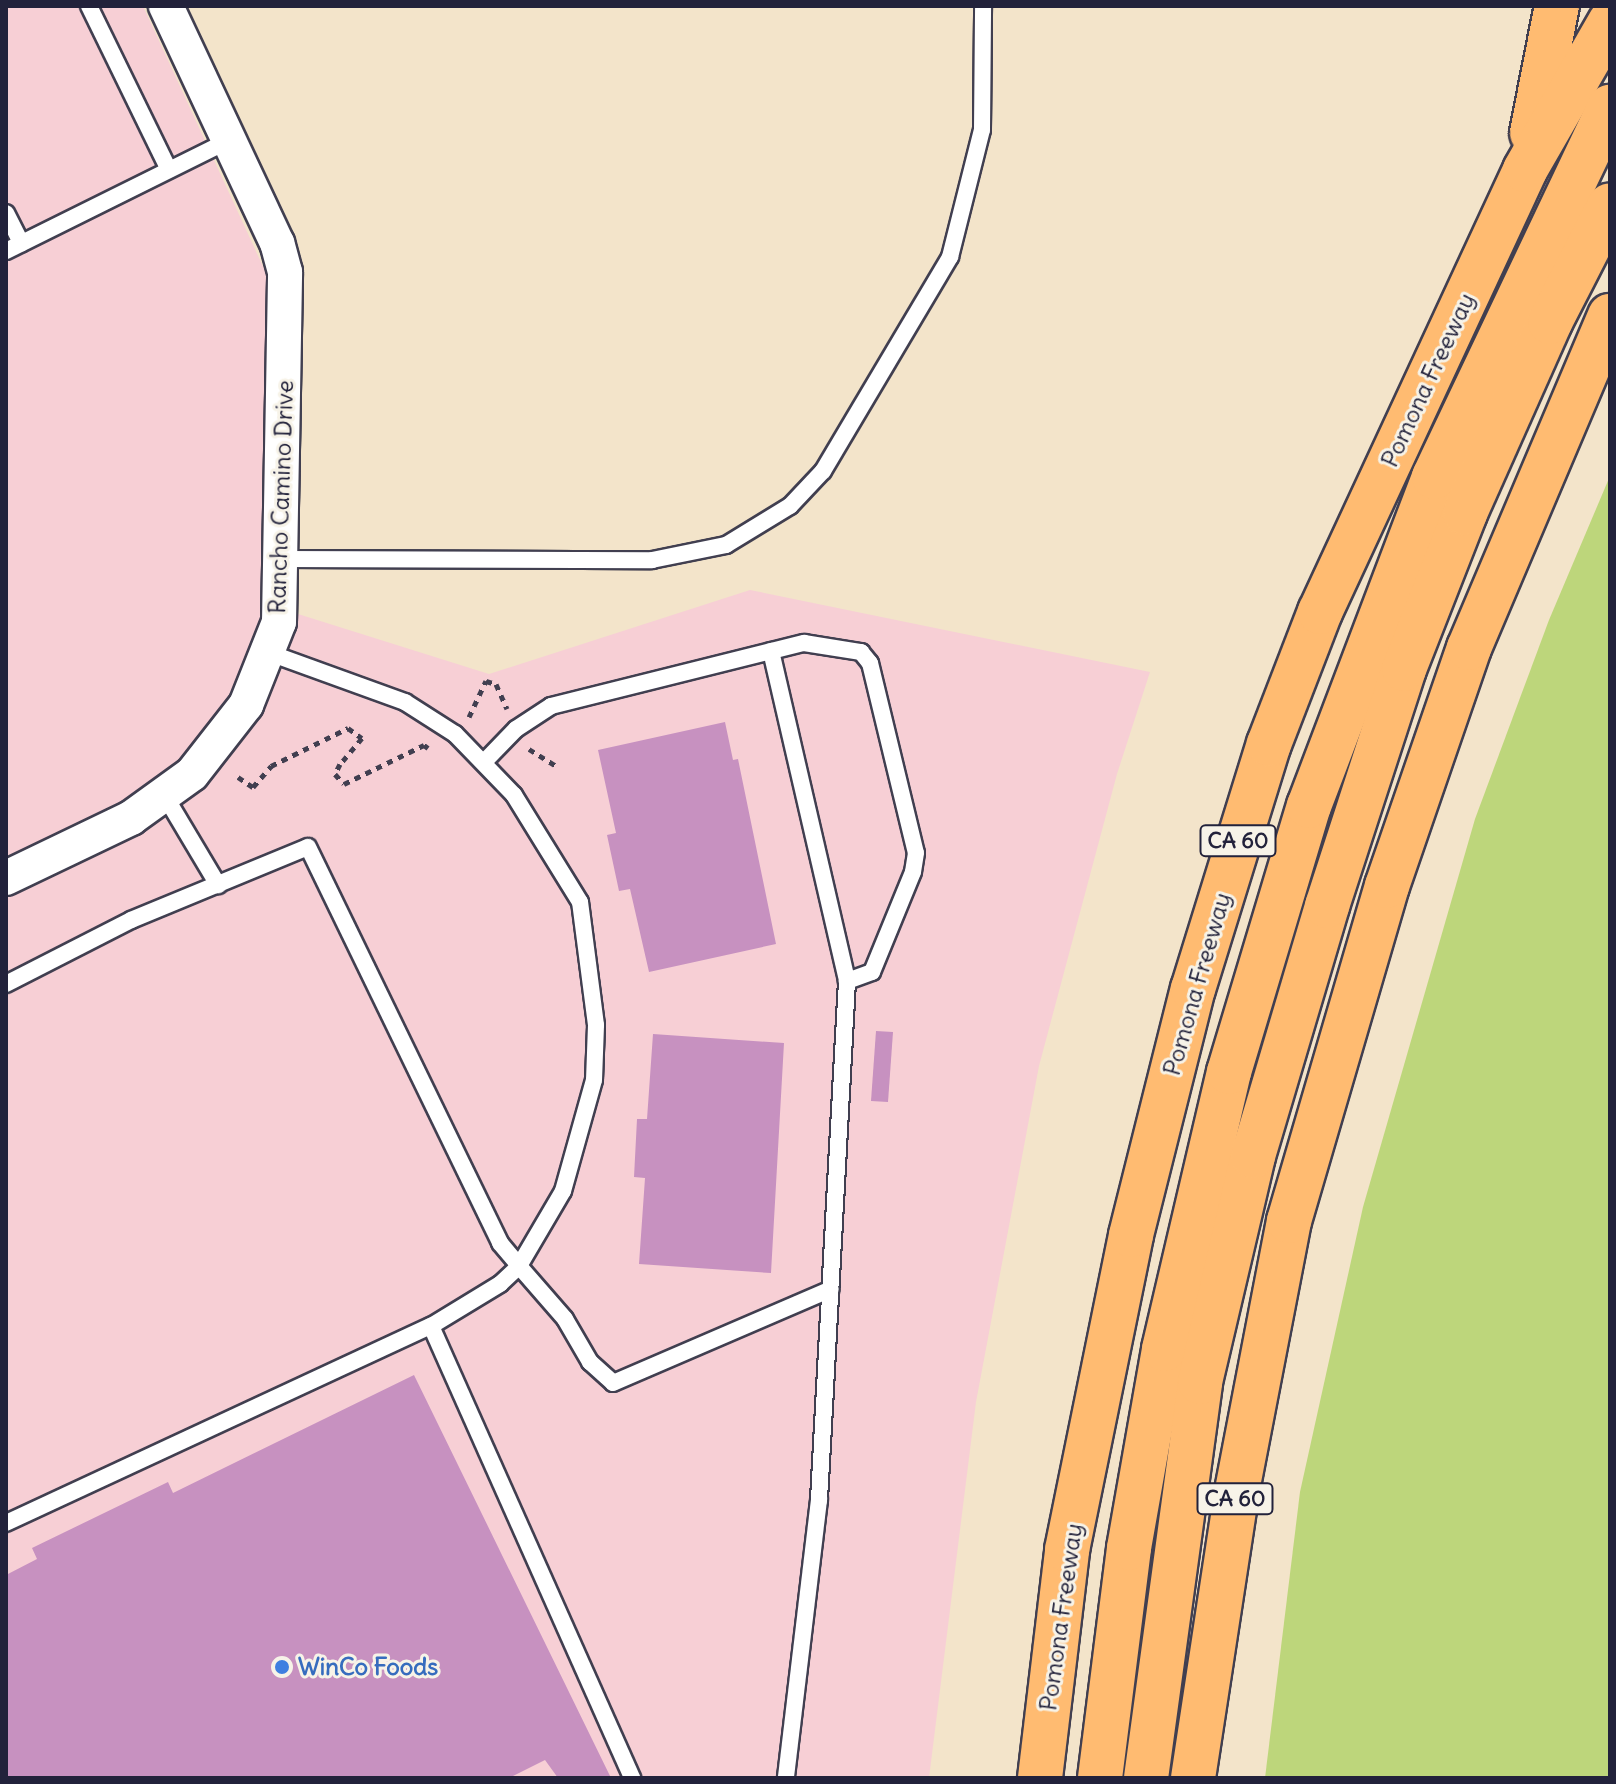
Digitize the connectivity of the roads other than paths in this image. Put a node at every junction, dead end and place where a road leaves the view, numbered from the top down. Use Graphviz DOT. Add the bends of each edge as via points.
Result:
graph roads {
  1 [pos="89,6"];
  2 [pos="166,6"];
  3 [pos="983,6"];
  4 [pos="1557,6"];
  5 [pos="1610,22"];
  6 [pos="1610,107"];
  7 [pos="230,140"];
  8 [pos="169,170"];
  9 [pos="1525,170"];
  10 [pos="1610,205"];
  11 [pos="6,213"];
  12 [pos="14,247"];
  13 [pos="1610,316"];
  14 [pos="283,559"];
  15 [pos="771,651"];
  16 [pos="270,653"];
  17 [pos="485,761"];
  18 [pos="165,796"];
  19 [pos="6,878"];
  20 [pos="218,885"];
  21 [pos="847,981"];
  22 [pos="6,984"];
  23 [pos="519,1266"];
  24 [pos="831,1289"];
  25 [pos="431,1326"];
  26 [pos="6,1523"];
  27 [pos="632,1778"];
  28 [pos="786,1778"];
  29 [pos="1040,1778"];
  30 [pos="1100,1778"];
  31 [pos="1146,1778"];
  32 [pos="1193,1778"];
  1 -- 8 [label="lane"];
  2 -- 7 [label="street, Rancho Camino Drive"];
  3 -- 14 [label="lane" via="982,130 950,257 823,471 790,506 726,545 652,560"];
  4 -- 9 [label="highway"];
  5 -- 9 [label="highway, Pomona Freeway / CA 60"];
  6 -- 30 [label="highway" via="1434,477 1300,835 1229,1072 1164,1349 1129,1548"];
  7 -- 8 [label="lane"];
  7 -- 14 [label="street, Rancho Camino Drive" via="285,272"];
  8 -- 12 [label="lane"];
  9 -- 29 [label="highway, Pomona Freeway / CA 60" via="1320,612 1269,744 1193,989 1131,1235 1067,1550"];
  10 -- 31 [label="highway" via="1550,322 1465,513 1404,669 1318,935 1253,1156 1200,1382"];
  11 -- 12 [label="lane"];
  13 -- 32 [label="highway, CA 60" via="1469,648 1387,886 1289,1221 1236,1496"];
  14 -- 16 [label="street, Rancho Camino Drive" via="279,622"];
  15 -- 17 [label="lane" via="551,706 516,729"];
  15 -- 21 [label="lane"];
  15 -- 21 [label="lane" via="804,643 861,652 870,663 916,853 872,972"];
  16 -- 17 [label="lane" via="376,690 455,734"];
  16 -- 18 [label="street, Rancho Camino Drive" via="246,705 218,747"];
  17 -- 23 [label="lane" via="514,795 580,902 596,1025 594,1080 581,1140 563,1191"];
  18 -- 19 [label="street, Rancho Camino Drive"];
  18 -- 20 [label="lane"];
  20 -- 22 [label="lane" via="131,920"];
  20 -- 23 [label="lane" via="308,847 500,1243"];
  21 -- 24 [label="lane"];
  23 -- 24 [label="lane" via="565,1319 590,1362 613,1383"];
  23 -- 25 [label="lane" via="500,1284"];
  24 -- 28 [label="lane" via="819,1500"];
  25 -- 26 [label="lane"];
  25 -- 27 [label="lane"];
}
